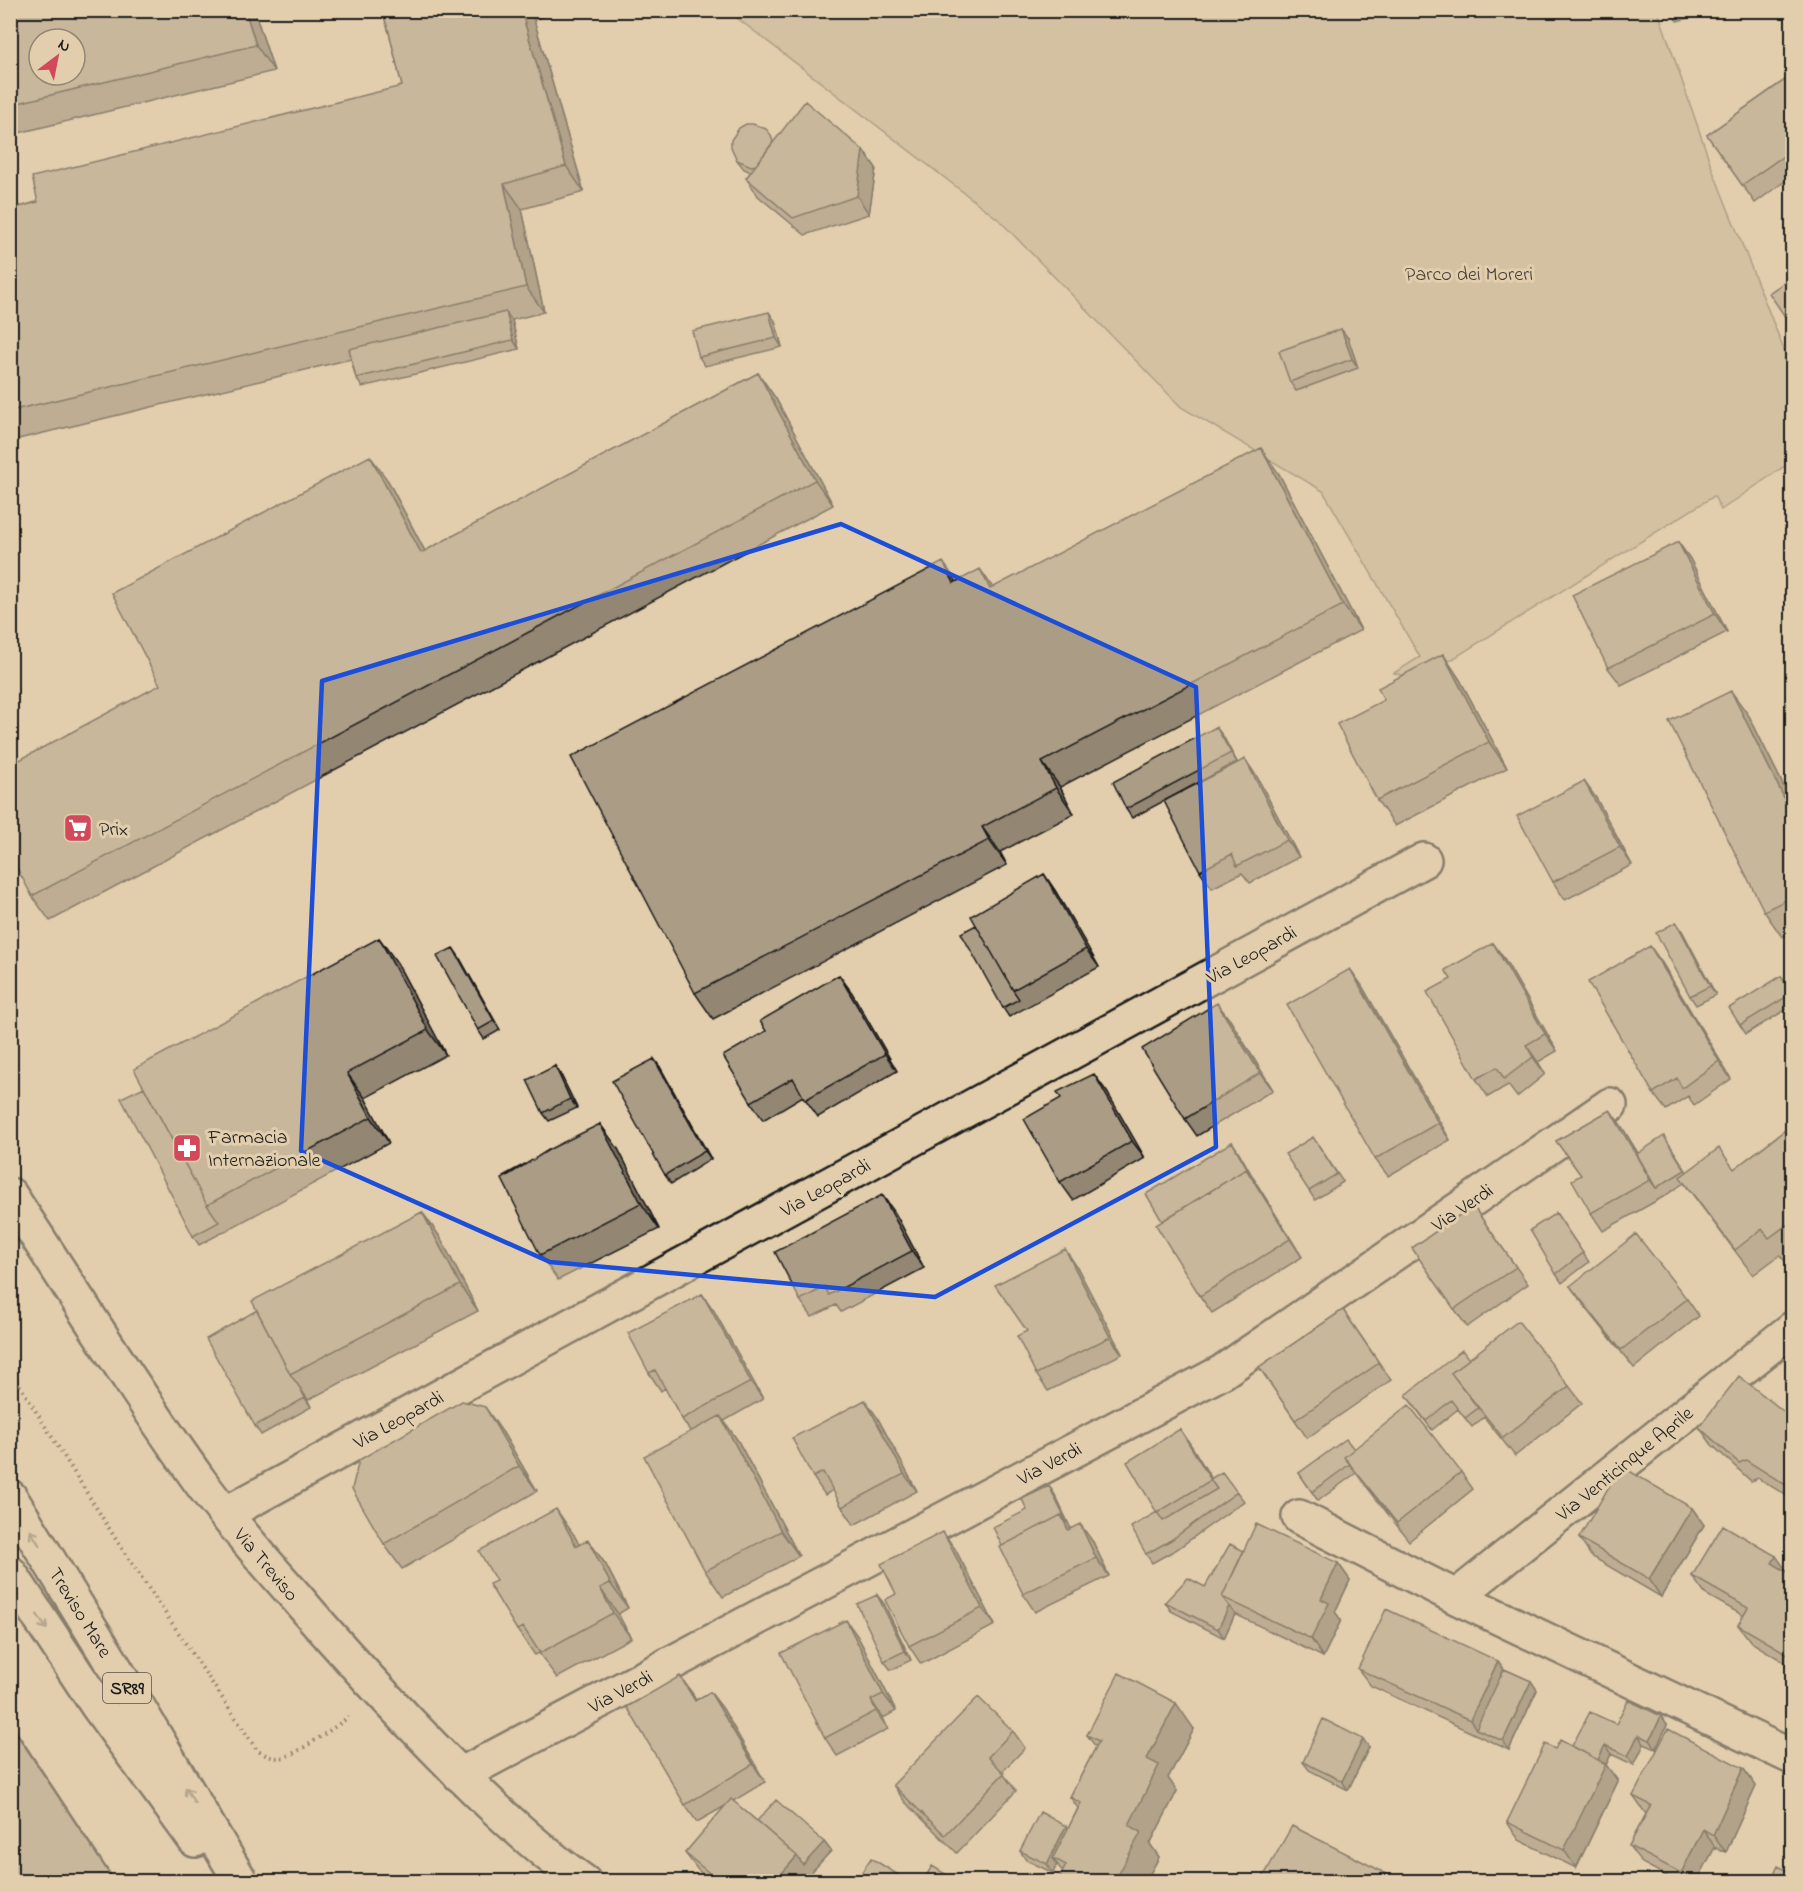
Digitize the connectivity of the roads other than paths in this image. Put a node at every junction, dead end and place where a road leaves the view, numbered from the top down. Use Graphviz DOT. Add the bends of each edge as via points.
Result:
graph roads {
  1 [pos="1424,860"];
  2 [pos="1610,1105"];
  3 [pos="10,1195"];
  4 [pos="1792,1329"];
  5 [pos="10,1497"];
  6 [pos="225,1514"];
  7 [pos="1299,1517"];
  8 [pos="10,1573"];
  9 [pos="1456,1597"];
  10 [pos="1792,1757"];
  11 [pos="460,1775"];
  12 [pos="225,1881"];
  13 [pos="241,1881"];
  14 [pos="584,1881"];
  1 -- 6 [label="main road, Via Leopardi"];
  2 -- 11 [label="main road, Via Verdi" via="1222,1372"];
  3 -- 6 [label="main road, Via Treviso" via="141,1396"];
  4 -- 9 [label="main road, Via Venticinque Aprile"];
  13 -- 5 [label="main road, Treviso Mare / SR89, one-way"];
  6 -- 11 [label="main road, Via Treviso" via="383,1695"];
  7 -- 9 [label="main road"];
  8 -- 12 [label="main road, Treviso Mare / SR89, one-way" via="97,1705"];
  9 -- 10 [label="main road"];
  11 -- 14 [label="main road, Via Treviso" via="509,1822"];
}
